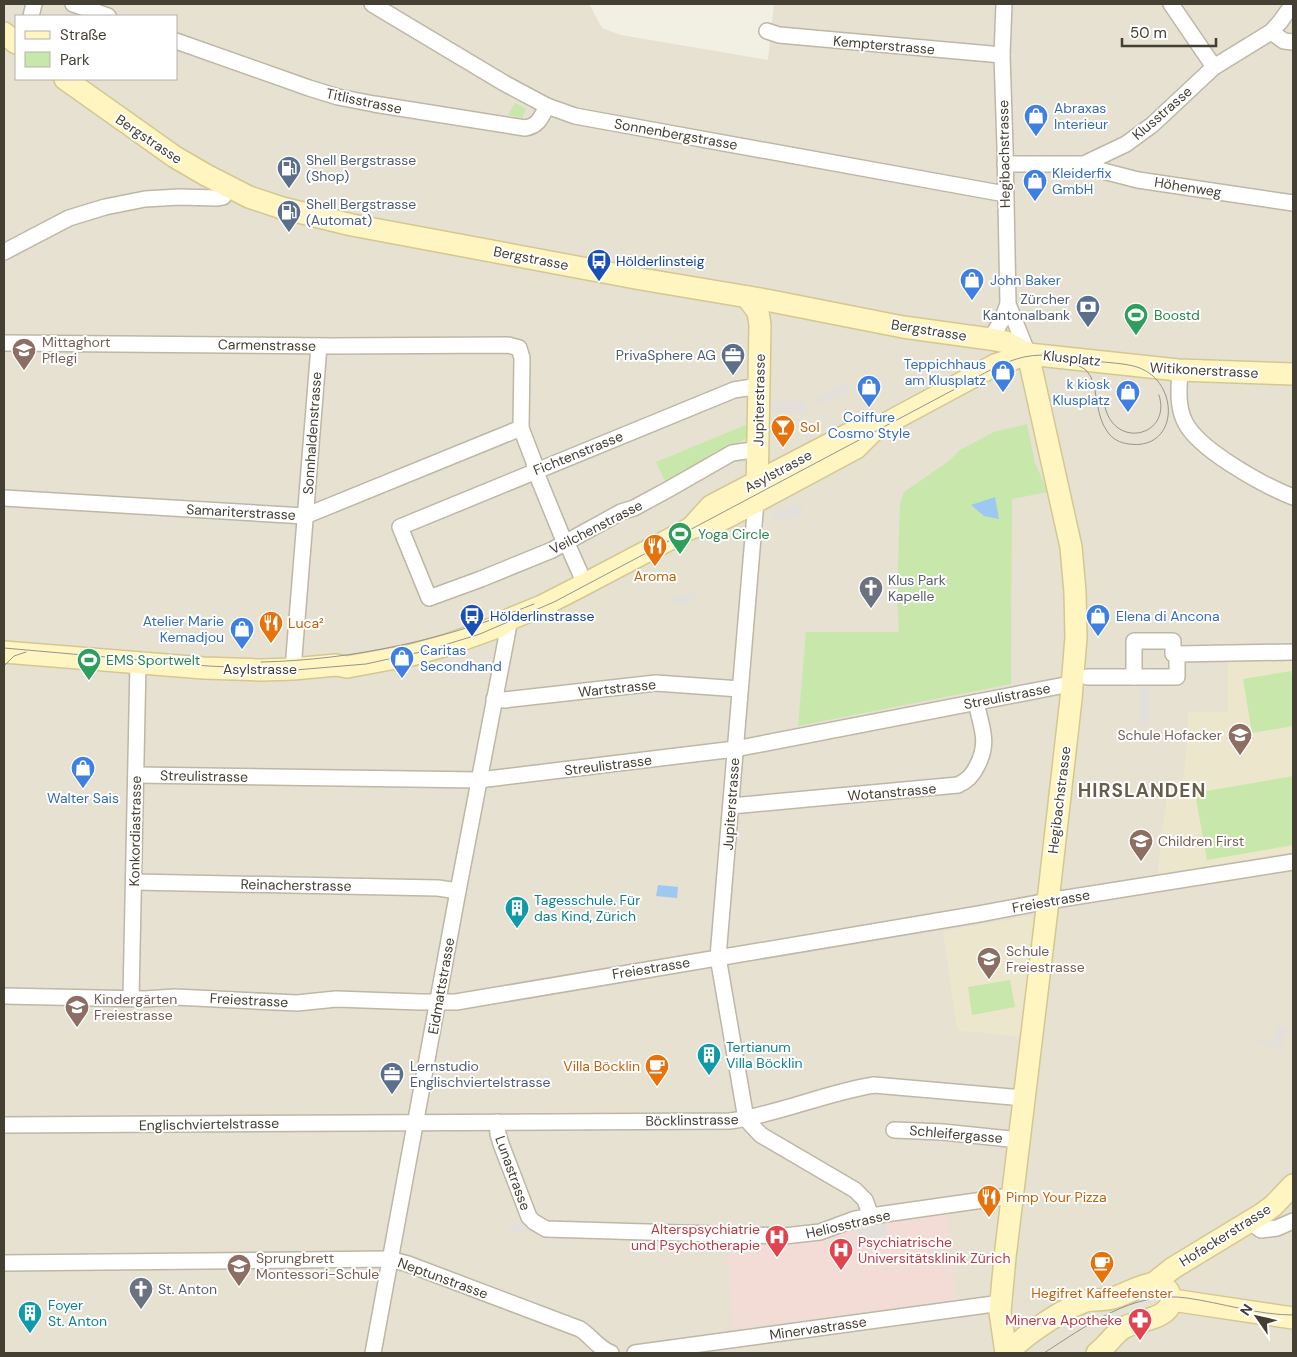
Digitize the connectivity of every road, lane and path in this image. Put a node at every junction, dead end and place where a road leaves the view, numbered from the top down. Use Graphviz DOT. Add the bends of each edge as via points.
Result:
graph roads {
  1 [pos="72,4"];
  2 [pos="372,4"];
  3 [pos="1004,4"];
  4 [pos="1171,4"];
  5 [pos="1293,4"];
  6 [pos="105,15"];
  7 [pos="767,31"];
  8 [pos="1271,32"];
  9 [pos="178,42"];
  10 [pos="1293,42"];
  11 [pos="1002,55"];
  12 [pos="1214,67"];
  13 [pos="66,80"];
  14 [pos="546,106"];
  15 [pos="1005,164"];
  16 [pos="1084,164"];
  17 [pos="229,187"];
  18 [pos="1005,194"];
  19 [pos="1293,204"];
  20 [pos="4,252"];
  21 [pos="747,297"];
  22 [pos="1008,304"];
  23 [pos="787,305"];
  24 [pos="760,325"];
  25 [pos="990,339"];
  26 [pos="4,343"];
  27 [pos="318,346"];
  28 [pos="1028,354"];
  29 [pos="1115,363"];
  30 [pos="1180,370"];
  31 [pos="1293,374"];
  32 [pos="759,386"];
  33 [pos="521,428"];
  34 [pos="758,450"];
  35 [pos="535,470"];
  36 [pos="757,491"];
  37 [pos="1293,497"];
  38 [pos="4,498"];
  39 [pos="305,516"];
  40 [pos="566,542"];
  41 [pos="585,584"];
  42 [pos="429,598"];
  43 [pos="510,619"];
  44 [pos="4,652"];
  45 [pos="1293,652"];
  46 [pos="1177,654"];
  47 [pos="138,663"];
  48 [pos="293,669"];
  49 [pos="1134,677"];
  50 [pos="1080,679"];
  51 [pos="740,689"];
  52 [pos="494,699"];
  53 [pos="976,702"];
  54 [pos="735,749"];
  55 [pos="136,775"];
  56 [pos="479,780"];
  57 [pos="731,806"];
  58 [pos="1293,862"];
  59 [pos="134,882"];
  60 [pos="458,891"];
  61 [pos="1048,901"];
  62 [pos="718,957"];
  63 [pos="4,996"];
  64 [pos="131,998"];
  65 [pos="438,1002"];
  66 [pos="1024,1098"];
  67 [pos="746,1119"];
  68 [pos="415,1122"];
  69 [pos="498,1122"];
  70 [pos="4,1125"];
  71 [pos="894,1130"];
  72 [pos="1019,1140"];
  73 [pos="1293,1185"];
  74 [pos="1012,1196"];
  75 [pos="871,1216"];
  76 [pos="1293,1221"];
  77 [pos="534,1222"];
  78 [pos="1250,1222"];
  79 [pos="390,1259"];
  80 [pos="4,1263"];
  81 [pos="1154,1283"];
  82 [pos="1172,1300"];
  83 [pos="1001,1303"];
  84 [pos="1293,1318"];
  85 [pos="1039,1328"];
  86 [pos="705,1348"];
  87 [pos="600,1351"];
  88 [pos="1100,1352"];
  89 [pos="373,1353"];
  90 [pos="635,1353"];
  91 [pos="1007,1353"];
  1 -- 6 [label="street"];
  2 -- 14 [label="street, Sonnenbergstrasse"];
  3 -- 11 [label="street, Hegibachstrasse"];
  4 -- 12 [label="street"];
  5 -- 8 [label="street, Klusstrasse"];
  7 -- 11 [label="street, Kempterstrasse" via="779,35"];
  8 -- 10 [label="street" via="1284,41"];
  8 -- 12 [label="street, Klusstrasse"];
  9 -- 14 [label="street, Titlisstrasse" via="309,88 374,104 524,128 538,123"];
  11 -- 15 [label="street, Hegibachstrasse"];
  12 -- 16 [label="street, Klusstrasse" via="1152,125 1126,144"];
  13 -- 17 [label="main road, Bergstrasse" via="158,146"];
  14 -- 18 [label="street, Sonnenbergstrasse" via="575,116"];
  15 -- 16 [label="street, Klusstrasse"];
  15 -- 18 [label="street, Hegibachstrasse"];
  16 -- 19 [label="street, Höhenweg" via="1138,180"];
  17 -- 20 [label="street" via="218,198 145,199 105,207 69,218"];
  17 -- 21 [label="main road, Bergstrasse" via="282,208 352,225"];
  18 -- 22 [label="street, Hegibachstrasse"];
  21 -- 23 [label="main road, Bergstrasse"];
  21 -- 24 [label="main road, Jupiterstrasse" via="758,312"];
  22 -- 25 [label="street, Hegibachstrasse"];
  22 -- 28 [label="street, Hegibachstrasse"];
  23 -- 24 [label="main road"];
  23 -- 25 [label="main road, Bergstrasse" via="903,327"];
  24 -- 32 [label="main road, Jupiterstrasse"];
  25 -- 28 [label="main road, Bergstrasse" via="1006,342"];
  26 -- 27 [label="street, Carmenstrasse"];
  27 -- 33 [label="street, Carmenstrasse" via="508,345 519,348 522,358"];
  27 -- 39 [label="street, Sonnhaldenstrasse"];
  28 -- 29 [label="main road, Klusplatz"];
  28 -- 36 [label="main road, Asylstrasse" via="995,365 874,430 849,434"];
  28 -- 50 [label="main road, Hegibachstrasse" via="1072,555"];
  29 -- 30 [label="main road, Witikonerstrasse"];
  30 -- 31 [label="main road, Witikonerstrasse"];
  30 -- 37 [label="street" via="1179,398 1188,428 1239,469"];
  32 -- 34 [label="main road, Jupiterstrasse"];
  32 -- 35 [label="street, Fichtenstrasse" via="734,390"];
  33 -- 35 [label="street"];
  33 -- 39 [label="street, Samariterstrasse"];
  34 -- 36 [label="main road, Jupiterstrasse"];
  34 -- 40 [label="street, Veilchenstrasse" via="732,454"];
  35 -- 40 [label="street"];
  35 -- 42 [label="street, Fichtenstrasse" via="405,525"];
  36 -- 41 [label="main road, Asylstrasse" via="711,506 691,528"];
  36 -- 51 [label="street, Jupiterstrasse"];
  38 -- 39 [label="street, Samariterstrasse"];
  39 -- 48 [label="street, Sonnhaldenstrasse"];
  40 -- 41 [label="street"];
  40 -- 42 [label="street, Veilchenstrasse"];
  41 -- 43 [label="main road, Asylstrasse"];
  43 -- 48 [label="main road, Asylstrasse" via="482,633 412,655 347,667"];
  43 -- 52 [label="street, Eidmattstrasse"];
  44 -- 47 [label="main road, Asylstrasse"];
  45 -- 46 [label="street"];
  46 -- 49 [label="street, Streulistrasse" via="1177,677"];
  46 -- 49 [label="street" via="1173,654 1173,641 1134,641"];
  47 -- 48 [label="main road, Asylstrasse" via="228,670"];
  47 -- 55 [label="street, Konkordiastrasse"];
  49 -- 50 [label="street, Streulistrasse"];
  50 -- 53 [label="street, Streulistrasse" via="1065,685"];
  50 -- 61 [label="main road, Hegibachstrasse"];
  51 -- 52 [label="street, Wartstrasse" via="656,683"];
  51 -- 54 [label="street, Jupiterstrasse"];
  52 -- 56 [label="street, Eidmattstrasse"];
  53 -- 54 [label="street, Streulistrasse"];
  53 -- 57 [label="street, Wotanstrasse" via="984,752 970,778 958,785"];
  54 -- 56 [label="street, Streulistrasse"];
  54 -- 57 [label="street, Jupiterstrasse"];
  55 -- 56 [label="street, Streulistrasse"];
  55 -- 59 [label="street, Konkordiastrasse"];
  56 -- 60 [label="street, Eidmattstrasse"];
  57 -- 62 [label="street, Jupiterstrasse"];
  58 -- 61 [label="street, Freiestrasse"];
  59 -- 60 [label="street, Reinacherstrasse"];
  59 -- 64 [label="street, Konkordiastrasse"];
  60 -- 65 [label="street, Eidmattstrasse"];
  61 -- 62 [label="street, Freiestrasse"];
  61 -- 66 [label="main road, Hegibachstrasse"];
  62 -- 65 [label="street, Freiestrasse" via="456,1002"];
  62 -- 67 [label="street, Jupiterstrasse"];
  63 -- 64 [label="street, Freiestrasse"];
  64 -- 65 [label="street, Freiestrasse" via="202,997 296,1003 336,999"];
  65 -- 68 [label="street, Eidmattstrasse"];
  66 -- 67 [label="street, Böcklinstrasse" via="874,1085"];
  66 -- 72 [label="main road, Hegibachstrasse"];
  67 -- 69 [label="street, Böcklinstrasse"];
  67 -- 75 [label="street" via="761,1135 855,1190 865,1200"];
  68 -- 69 [label="street, Böcklinstrasse"];
  68 -- 70 [label="street, Englischviertelstrasse"];
  68 -- 79 [label="street, Eidmattstrasse"];
  69 -- 77 [label="street, Lunastrasse" via="498,1134 526,1210"];
  71 -- 72 [label="street, Schleifergasse"];
  72 -- 74 [label="main road, Hegibachstrasse"];
  73 -- 78 [label="main road, Hofackerstrasse" via="1273,1206"];
  74 -- 75 [label="street, Heliosstrasse"];
  74 -- 83 [label="main road, Hegibachstrasse"];
  75 -- 77 [label="street, Heliosstrasse" via="820,1232 784,1236 553,1230"];
  76 -- 78 [label="street" via="1261,1230"];
  78 -- 81 [label="main road, Hofackerstrasse"];
  79 -- 80 [label="street, Neptunstrasse"];
  79 -- 87 [label="street, Neptunstrasse" via="580,1329 593,1339"];
  79 -- 89 [label="street, Eidmattstrasse"];
  81 -- 82 [label="main road" via="1168,1290"];
  81 -- 85 [label="main road, Hofackerstrasse" via="1116,1298 1078,1304"];
  82 -- 84 [label="main road"];
  82 -- 88 [label="main road" via="1164,1313 1117,1332"];
  83 -- 85 [label="main road" via="1018,1322"];
  83 -- 86 [label="street, Minervastrasse"];
  83 -- 91 [label="main road, Hegibachstrasse"];
  85 -- 91 [label="main road, Hofackerstrasse"];
  86 -- 90 [label="street, Minervastrasse"];
}
